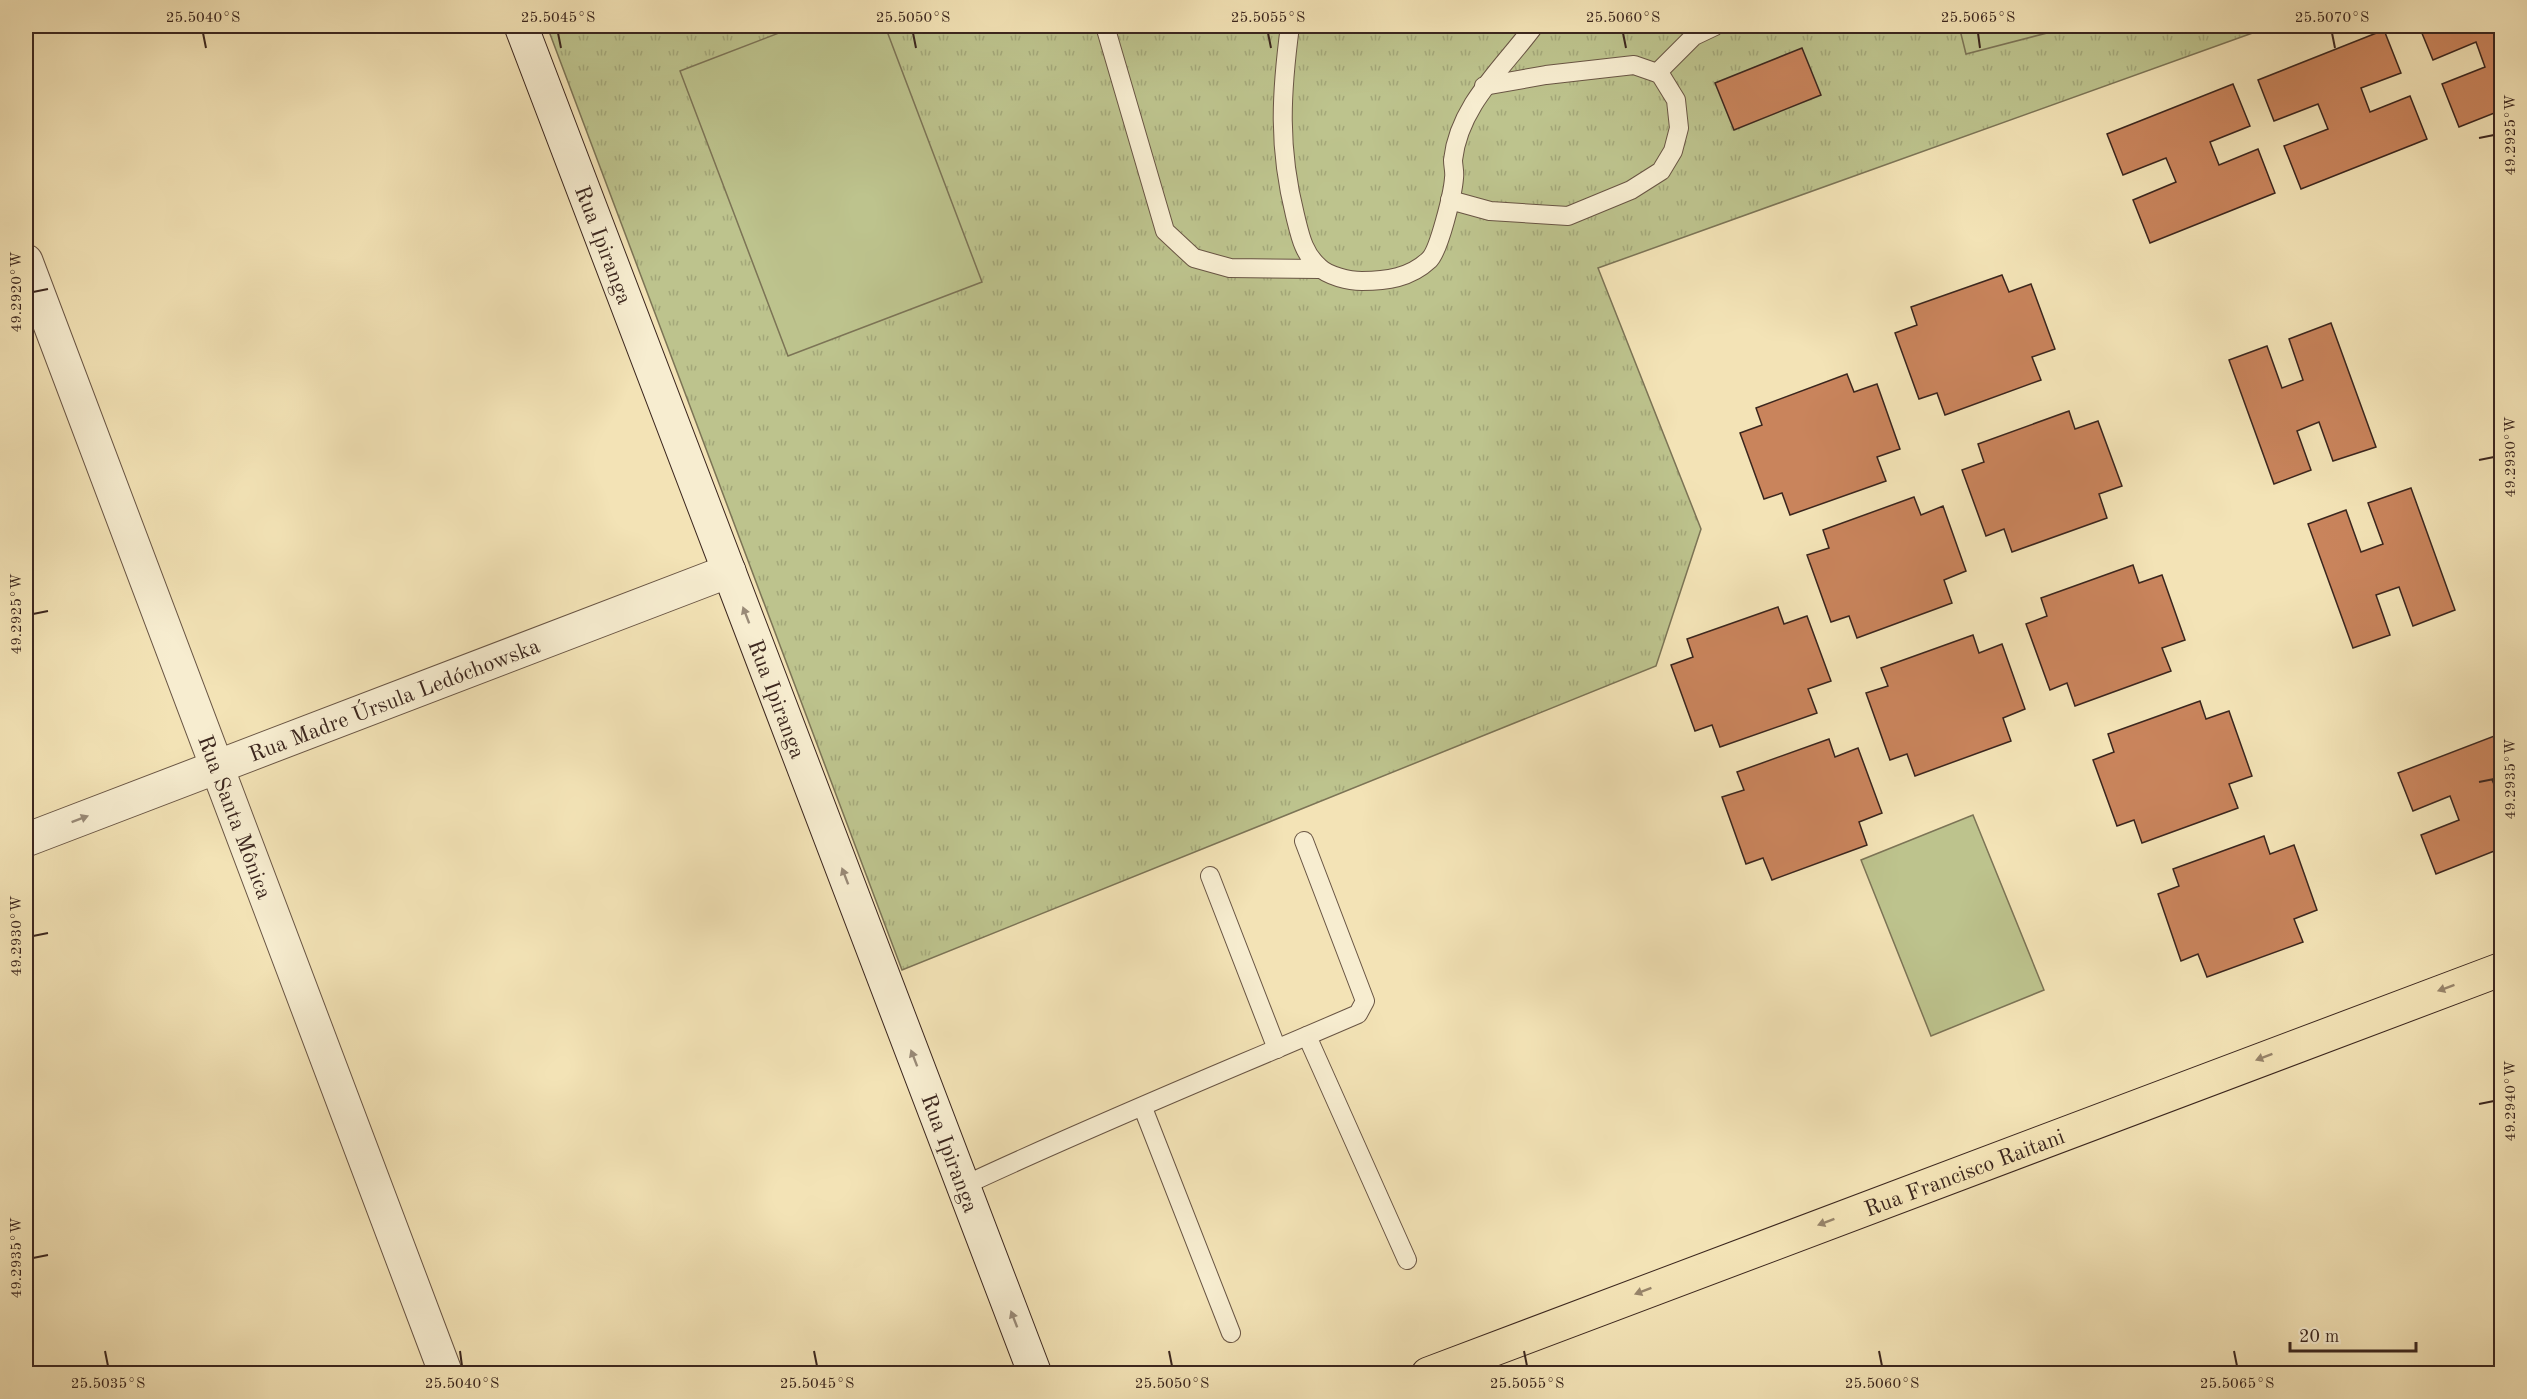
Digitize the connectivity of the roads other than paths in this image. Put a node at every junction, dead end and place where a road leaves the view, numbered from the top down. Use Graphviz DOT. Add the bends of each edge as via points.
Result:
graph roads {
  1 [pos="521,26"];
  2 [pos="1105,26"];
  3 [pos="1290,26"];
  4 [pos="1534,26"];
  5 [pos="1715,26"];
  6 [pos="1657,73"];
  7 [pos="1484,86"];
  8 [pos="1450,200"];
  9 [pos="26,261"];
  10 [pos="1320,269"];
  11 [pos="729,571"];
  12 [pos="217,767"];
  13 [pos="26,840"];
  14 [pos="1304,841"];
  15 [pos="1210,876"];
  16 [pos="2502,969"];
  17 [pos="1307,1036"];
  18 [pos="1277,1049"];
  19 [pos="1143,1108"];
  20 [pos="963,1186"];
  21 [pos="1407,1260"];
  22 [pos="1231,1333"];
  23 [pos="446,1374"];
  24 [pos="1035,1374"];
  25 [pos="1428,1374"];
  1 -- 11 [label="street, Rua Ipiranga"];
  2 -- 10 [label="lane" via="1165,231 1194,258 1230,267"];
  3 -- 10 [label="lane" via="1281,136 1284,162 1303,248"];
  4 -- 7 [label="lane"];
  5 -- 6 [label="lane" via="1694,36"];
  6 -- 7 [label="lane" via="1634,65"];
  6 -- 8 [label="lane" via="1676,100 1679,128 1673,151 1661,171 1631,190 1568,216 1490,210"];
  7 -- 8 [label="lane" via="1461,127"];
  8 -- 10 [label="lane" via="1431,259 1406,275 1381,281 1352,281"];
  9 -- 12 [label="street, Rua Santa Mônica"];
  11 -- 12 [label="street, Rua Madre Úrsula Ledóchowska"];
  20 -- 11 [label="street, Rua Ipiranga, one-way"];
  13 -- 12 [label="street, Rua Madre Úrsula Ledóchowska, one-way"];
  12 -- 23 [label="street, Rua Santa Mônica"];
  14 -- 17 [label="lane" via="1365,1001 1358,1014"];
  15 -- 18 [label="lane"];
  16 -- 25 [label="main road, Rua Francisco Raitani, one-way"];
  17 -- 18 [label="lane"];
  17 -- 21 [label="lane"];
  18 -- 19 [label="lane"];
  19 -- 20 [label="lane"];
  19 -- 22 [label="lane"];
  24 -- 20 [label="street, Rua Ipiranga, one-way"];
}
